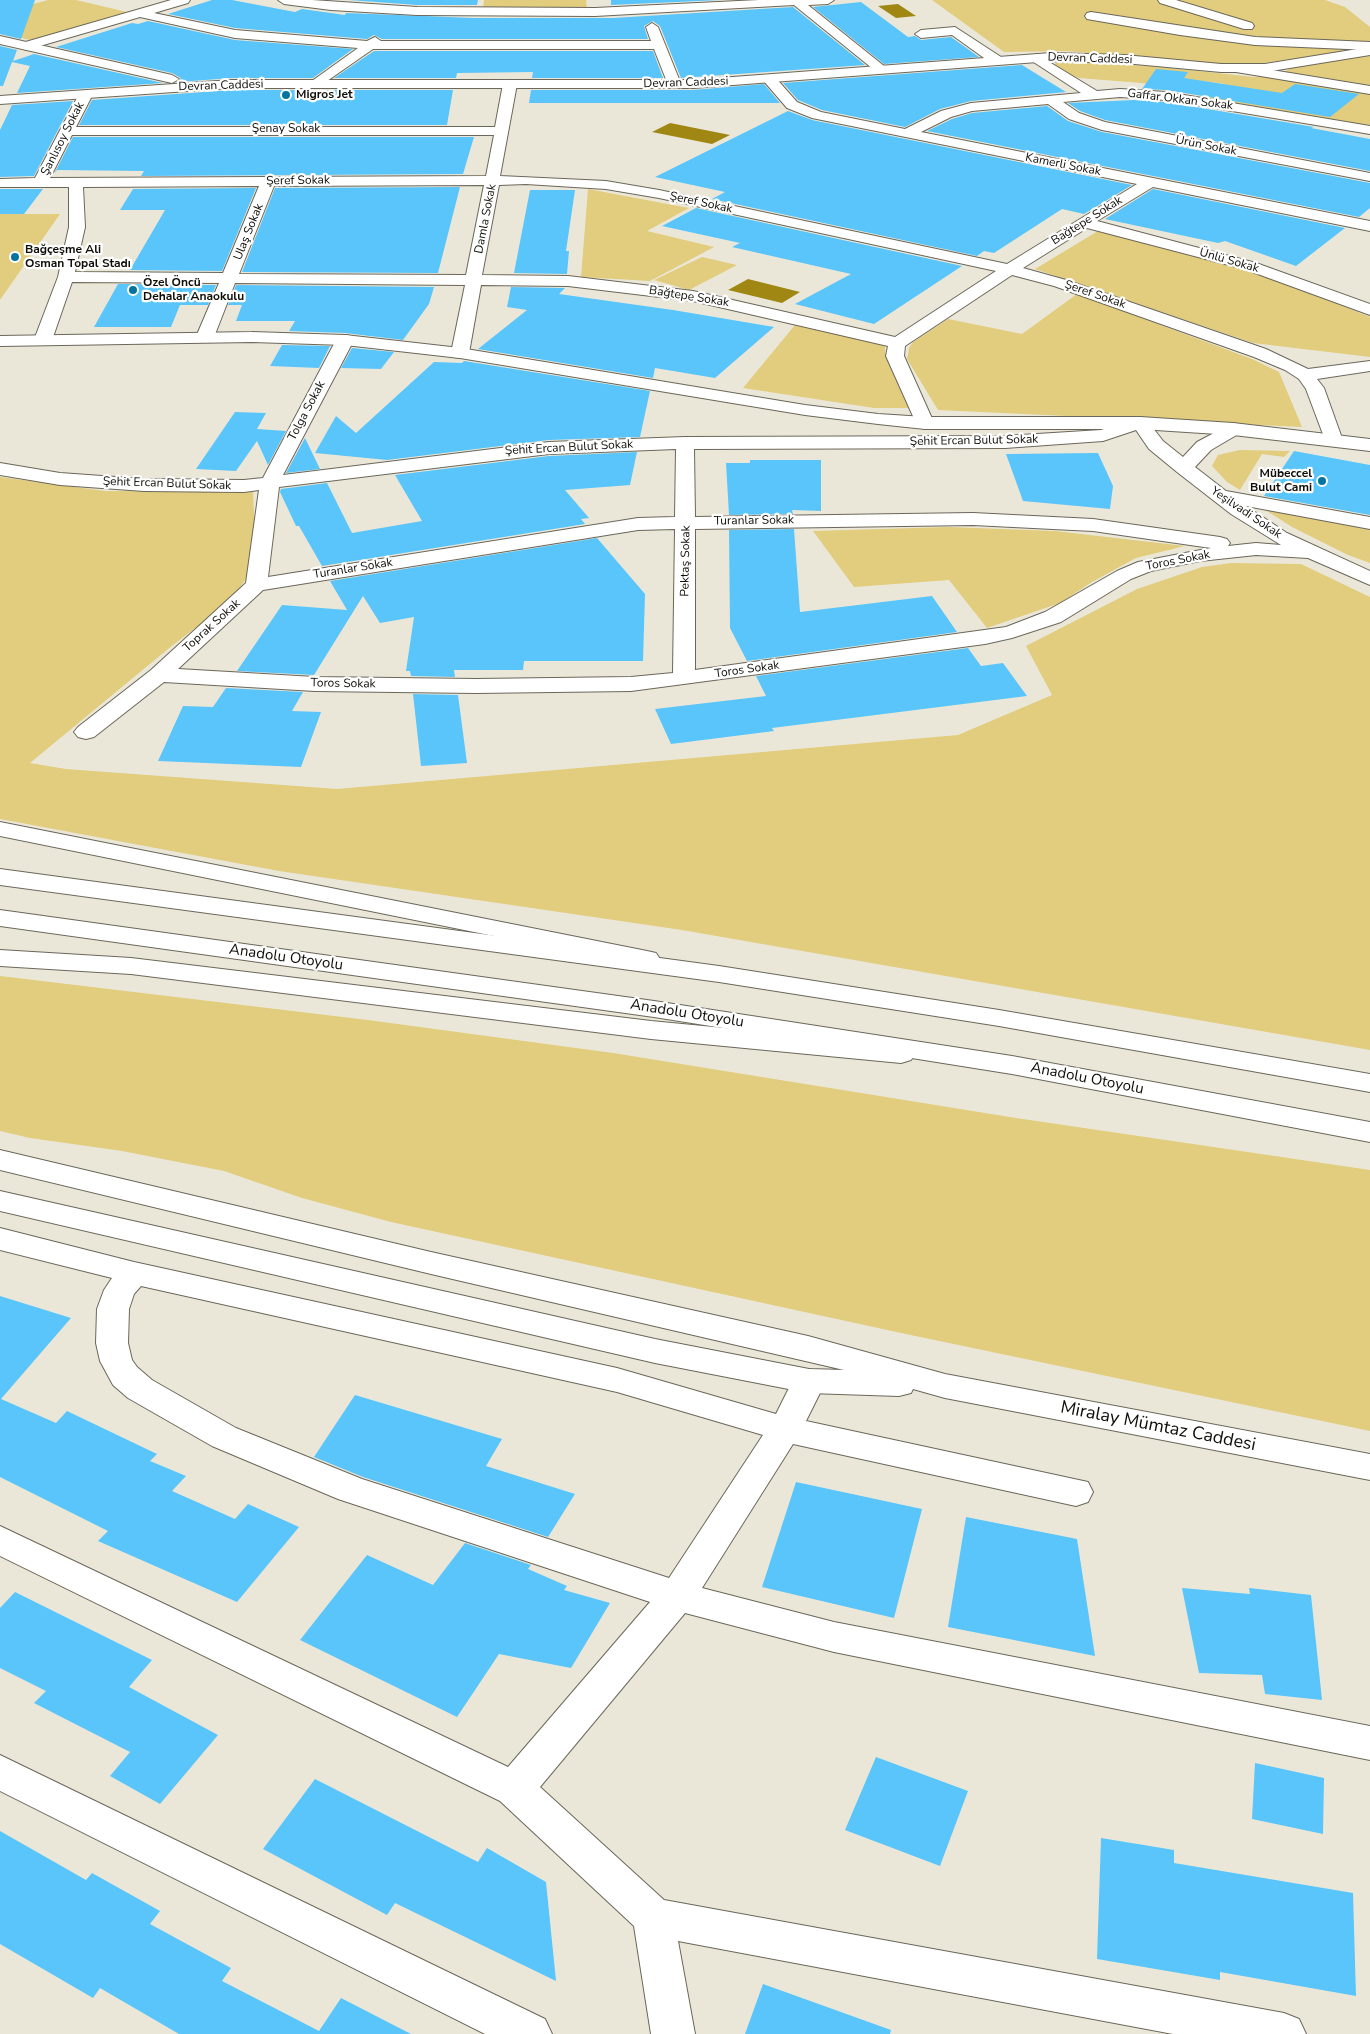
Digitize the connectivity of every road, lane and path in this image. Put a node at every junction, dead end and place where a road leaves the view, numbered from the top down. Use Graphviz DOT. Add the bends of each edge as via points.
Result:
graph roads {
  1 [pos="184,0"];
  2 [pos="284,0"];
  3 [pos="828,0"];
  4 [pos="1164,0"];
  5 [pos="797,1"];
  6 [pos="595,6"];
  7 [pos="417,11"];
  8 [pos="646,11"];
  9 [pos="139,13"];
  10 [pos="1091,16"];
  11 [pos="398,25"];
  12 [pos="386,33"];
  13 [pos="921,34"];
  14 [pos="0,40"];
  15 [pos="370,45"];
  16 [pos="658,45"];
  17 [pos="26,46"];
  18 [pos="1370,46"];
  19 [pos="1370,51"];
  20 [pos="1036,58"];
  21 [pos="996,60"];
  22 [pos="1278,67"];
  23 [pos="1241,69"];
  24 [pos="883,70"];
  25 [pos="769,79"];
  26 [pos="316,84"];
  27 [pos="510,84"];
  28 [pos="674,84"];
  29 [pos="200,86"];
  30 [pos="1367,86"];
  31 [pos="86,94"];
  32 [pos="1092,94"];
  33 [pos="1048,98"];
  34 [pos="0,100"];
  35 [pos="1370,130"];
  36 [pos="68,131"];
  37 [pos="503,131"];
  38 [pos="905,134"];
  39 [pos="1370,177"];
  40 [pos="494,180"];
  41 [pos="268,182"];
  42 [pos="1150,182"];
  43 [pos="0,183"];
  44 [pos="40,183"];
  45 [pos="76,183"];
  46 [pos="1085,223"];
  47 [pos="1370,226"];
  48 [pos="1010,269"];
  49 [pos="66,277"];
  50 [pos="230,278"];
  51 [pos="475,279"];
  52 [pos="1370,310"];
  53 [pos="205,337"];
  54 [pos="43,340"];
  55 [pos="345,340"];
  56 [pos="0,341"];
  57 [pos="898,343"];
  58 [pos="460,354"];
  59 [pos="1370,366"];
  60 [pos="1304,375"];
  61 [pos="925,422"];
  62 [pos="1140,423"];
  63 [pos="1233,429"];
  64 [pos="1334,441"];
  65 [pos="685,443"];
  66 [pos="1370,446"];
  67 [pos="1184,468"];
  68 [pos="0,469"];
  69 [pos="270,482"];
  70 [pos="1218,495"];
  71 [pos="686,522"];
  72 [pos="1370,523"];
  73 [pos="1256,549"];
  74 [pos="1316,555"];
  75 [pos="1370,579"];
  76 [pos="256,586"];
  77 [pos="159,675"];
  78 [pos="684,678"];
  79 [pos="86,732"];
  80 [pos="0,829"];
  81 [pos="0,877"];
  82 [pos="0,918"];
  83 [pos="0,958"];
  84 [pos="719,974"];
  85 [pos="1012,1065"];
  86 [pos="1370,1083"];
  87 [pos="1370,1132"];
  88 [pos="0,1160"];
  89 [pos="0,1201"];
  90 [pos="0,1239"];
  91 [pos="134,1273"];
  92 [pos="810,1381"];
  93 [pos="945,1386"];
  94 [pos="785,1429"];
  95 [pos="1370,1467"];
  96 [pos="1076,1492"];
  97 [pos="0,1540"];
  98 [pos="676,1596"];
  99 [pos="1370,1743"];
  100 [pos="0,1772"];
  101 [pos="514,1789"];
  102 [pos="653,1917"];
  103 [pos="530,2034"];
  104 [pos="673,2034"];
  105 [pos="1284,2034"];
  1 -- 9 [label="main road"];
  2 -- 7 [label="main road"];
  3 -- 5 [label="main road"];
  4 -- 18 [label="main road" via="1249,26"];
  5 -- 8 [label="main road"];
  5 -- 24 [label="main road"];
  6 -- 7 [label="main road"];
  6 -- 8 [label="main road"];
  7 -- 11 [label="main road"];
  8 -- 16 [label="main road"];
  9 -- 15 [label="main road" via="235,34"];
  9 -- 17 [label="main road"];
  10 -- 18 [label="main road" via="1255,41"];
  12 -- 15 [label="main road"];
  13 -- 21 [label="main road" via="955,32"];
  14 -- 17 [label="main road"];
  15 -- 16 [label="main road"];
  15 -- 26 [label="main road"];
  16 -- 28 [label="main road"];
  17 -- 29 [label="main road"];
  19 -- 22 [label="main road, Devran Caddesi"];
  20 -- 21 [label="main road, Devran Caddesi"];
  20 -- 23 [label="main road, Devran Caddesi" via="1098,58"];
  20 -- 32 [label="main road"];
  21 -- 24 [label="main road, Devran Caddesi"];
  22 -- 23 [label="main road, Devran Caddesi"];
  22 -- 30 [label="main road"];
  23 -- 30 [label="main road"];
  24 -- 25 [label="main road, Devran Caddesi"];
  25 -- 28 [label="main road, Devran Caddesi"];
  25 -- 38 [label="main road, Kamerli Sokak" via="796,108"];
  26 -- 27 [label="main road, Devran Caddesi"];
  26 -- 29 [label="main road, Devran Caddesi"];
  27 -- 28 [label="main road, Devran Caddesi" via="580,78"];
  27 -- 37 [label="main road, Damla Sokak"];
  29 -- 31 [label="main road, Devran Caddesi"];
  31 -- 34 [label="main road, Devran Caddesi"];
  31 -- 36 [label="main road, Şanlısoy Sokak"];
  32 -- 33 [label="main road, Gaffar Okkan Sokak"];
  32 -- 35 [label="main road, Gaffar Okkan Sokak" via="1166,96"];
  33 -- 38 [label="main road, Gaffar Okkan Sokak" via="958,110"];
  33 -- 39 [label="main road, Ürün Sokak" via="1074,116 1102,126"];
  36 -- 37 [label="main road, Şenay Sokak"];
  36 -- 44 [label="main road, Şanlısoy Sokak"];
  37 -- 40 [label="main road, Damla Sokak"];
  38 -- 42 [label="main road, Kamerli Sokak"];
  40 -- 41 [label="main road, Şeref Sokak"];
  40 -- 48 [label="main road, Şeref Sokak" via="576,182 630,189"];
  40 -- 51 [label="main road, Damla Sokak"];
  41 -- 45 [label="main road, Şeref Sokak"];
  41 -- 50 [label="main road, Ulaş Sokak"];
  42 -- 46 [label="main road, Bağtepe Sokak"];
  42 -- 47 [label="main road, Kamerli Sokak"];
  43 -- 44 [label="main road, Şeref Sokak"];
  44 -- 45 [label="main road, Şeref Sokak"];
  45 -- 49 [label="main road" via="77,227"];
  46 -- 48 [label="main road, Bağtepe Sokak"];
  46 -- 52 [label="main road, Ünlü Sokak" via="1250,266"];
  48 -- 57 [label="main road, Bağtepe Sokak"];
  48 -- 60 [label="main road, Şeref Sokak" via="1081,289 1260,353"];
  49 -- 50 [label="main road, Bağtepe Sokak"];
  49 -- 54 [label="main road"];
  50 -- 51 [label="main road, Bağtepe Sokak"];
  50 -- 53 [label="main road, Ulaş Sokak"];
  51 -- 57 [label="main road, Bağtepe Sokak" via="568,281 666,292"];
  51 -- 58 [label="main road, Damla Sokak"];
  53 -- 54 [label="main road"];
  53 -- 55 [label="main road"];
  54 -- 56 [label="main road"];
  55 -- 58 [label="main road"];
  55 -- 69 [label="main road, Tolga Sokak"];
  57 -- 61 [label="main road" via="894,349 895,356"];
  58 -- 61 [label="main road" via="805,410"];
  59 -- 60 [label="main road"];
  60 -- 64 [label="main road, Şeref Sokak" via="1315,388"];
  61 -- 62 [label="main road"];
  62 -- 63 [label="main road"];
  62 -- 65 [label="main road, Şehit Ercan Bulut Sokak" via="1103,435 1005,442"];
  62 -- 67 [label="main road, Yeşilvadi Sokak" via="1156,445"];
  63 -- 64 [label="main road"];
  63 -- 67 [label="main road" via="1204,446"];
  64 -- 66 [label="main road"];
  65 -- 69 [label="main road, Şehit Ercan Bulut Sokak" via="511,451"];
  65 -- 71 [label="main road, Pektaş Sokak"];
  67 -- 70 [label="main road, Yeşilvadi Sokak"];
  68 -- 69 [label="main road, Şehit Ercan Bulut Sokak" via="60,479 144,485 244,486"];
  69 -- 76 [label="main road"];
  70 -- 72 [label="main road"];
  70 -- 74 [label="main road, Yeşilvadi Sokak" via="1258,524"];
  71 -- 73 [label="main road, Turanlar Sokak" via="904,518 1048,521"];
  71 -- 76 [label="main road, Turanlar Sokak" via="606,528"];
  71 -- 78 [label="main road, Pektaş Sokak"];
  73 -- 74 [label="main road, Toros Sokak"];
  73 -- 78 [label="main road, Toros Sokak" via="1200,555 1145,566 1124,575 1066,611 1012,632"];
  74 -- 75 [label="main road, Yeşilvadi Sokak"];
  76 -- 77 [label="main road, Toprak Sokak"];
  77 -- 78 [label="main road, Toros Sokak" via="315,684 466,686 630,684"];
  77 -- 79 [label="main road, Toprak Sokak"];
  80 -- 84 [label="main road"];
  81 -- 84 [label="main road"];
  82 -- 85 [label="main road, Anadolu Otoyolu" via="654,1009"];
  83 -- 85 [label="main road" via="130,966 650,1030"];
  84 -- 86 [label="main road" via="999,1018"];
  85 -- 87 [label="main road, Anadolu Otoyolu"];
  88 -- 93 [label="main road" via="431,1263 808,1348"];
  89 -- 92 [label="main road" via="655,1351"];
  90 -- 91 [label="main road"];
  91 -- 94 [label="main road" via="617,1380"];
  91 -- 98 [label="main road" via="120,1290 113,1308 112,1343 116,1361 125,1376 140,1389 224,1437 350,1489"];
  92 -- 93 [label="main road"];
  92 -- 94 [label="main road"];
  93 -- 95 [label="main road, Miralay Mümtaz Caddesi"];
  94 -- 96 [label="main road"];
  94 -- 98 [label="main road"];
  97 -- 101 [label="main road"];
  98 -- 99 [label="main road" via="834,1638"];
  98 -- 101 [label="main road"];
  100 -- 103 [label="main road"];
  101 -- 102 [label="main road"];
  102 -- 104 [label="main road"];
  102 -- 105 [label="main road"];
}
